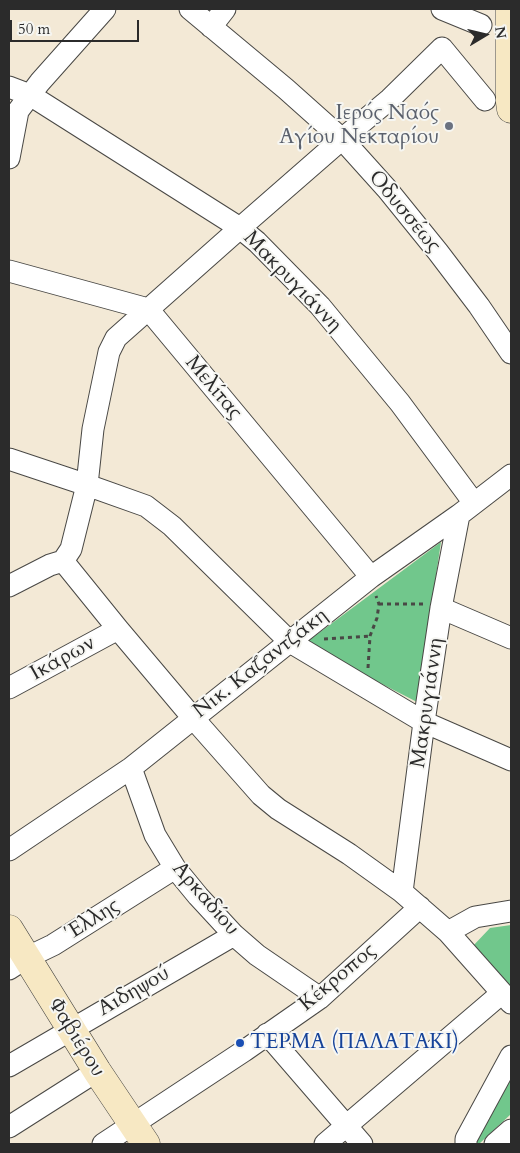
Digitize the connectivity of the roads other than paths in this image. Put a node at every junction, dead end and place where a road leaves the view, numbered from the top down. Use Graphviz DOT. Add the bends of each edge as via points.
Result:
graph roads {
  1 [pos="105,9"];
  2 [pos="190,9"];
  3 [pos="225,9"];
  4 [pos="442,9"];
  5 [pos="510,9"];
  6 [pos="481,25"];
  7 [pos="211,27"];
  8 [pos="9,87"];
  9 [pos="30,95"];
  10 [pos="485,100"];
  11 [pos="511,110"];
  12 [pos="342,139"];
  13 [pos="9,158"];
  14 [pos="240,228"];
  15 [pos="9,271"];
  16 [pos="148,309"];
  17 [pos="511,353"];
  18 [pos="9,459"];
  19 [pos="511,475"];
  20 [pos="87,484"];
  21 [pos="466,508"];
  22 [pos="63,561"];
  23 [pos="371,577"];
  24 [pos="9,586"];
  25 [pos="441,608"];
  26 [pos="118,629"];
  27 [pos="511,638"];
  28 [pos="290,642"];
  29 [pos="9,688"];
  30 [pos="193,718"];
  31 [pos="424,722"];
  32 [pos="511,760"];
  33 [pos="131,768"];
  34 [pos="9,850"];
  35 [pos="175,868"];
  36 [pos="402,892"];
  37 [pos="420,907"];
  38 [pos="511,911"];
  39 [pos="9,929"];
  40 [pos="448,932"];
  41 [pos="234,935"];
  42 [pos="17,963"];
  43 [pos="320,998"];
  44 [pos="507,998"];
  45 [pos="71,1029"];
  46 [pos="267,1034"];
  47 [pos="511,1056"];
  48 [pos="9,1066"];
  49 [pos="97,1071"];
  50 [pos="9,1126"];
  51 [pos="346,1126"];
  52 [pos="511,1130"];
  53 [pos="140,1134"];
  54 [pos="103,1144"];
  55 [pos="325,1144"];
  56 [pos="362,1144"];
  57 [pos="466,1144"];
  58 [pos="495,1144"];
  1 -- 9 [label="street"];
  2 -- 7 [label="street, Οδυσσέως"];
  3 -- 7 [label="street"];
  4 -- 6 [label="street"];
  5 -- 11 [label="main road"];
  7 -- 12 [label="street, Οδυσσέως"];
  8 -- 9 [label="street, Μακρυγιάννη"];
  9 -- 13 [label="street" via="18,111"];
  9 -- 14 [label="street, Μακρυγιάννη"];
  10 -- 12 [label="street" via="442,48 390,99"];
  12 -- 14 [label="street"];
  12 -- 17 [label="street, Οδυσσέως" via="438,252"];
  14 -- 16 [label="street"];
  14 -- 21 [label="street, Μακρυγιάννη" via="258,242 320,306 400,403"];
  15 -- 16 [label="street"];
  16 -- 20 [label="street" via="116,338 110,352 93,429"];
  16 -- 23 [label="street, Μελίτας"];
  18 -- 20 [label="street"];
  19 -- 21 [label="street, Νικ. Καζαντζάκη"];
  20 -- 22 [label="street" via="71,549"];
  20 -- 28 [label="street" via="146,506 172,526"];
  21 -- 23 [label="street, Νικ. Καζαντζάκη"];
  21 -- 25 [label="street, Μακρυγιάννη"];
  22 -- 24 [label="street"];
  22 -- 26 [label="street"];
  23 -- 28 [label="street, Νικ. Καζαντζάκη"];
  25 -- 27 [label="street"];
  25 -- 31 [label="street, Μακρυγιάννη"];
  26 -- 29 [label="street, Ικάρων"];
  26 -- 30 [label="street"];
  28 -- 30 [label="street, Νικ. Καζαντζάκη"];
  28 -- 31 [label="street"];
  30 -- 33 [label="street, Νικ. Καζαντζάκη"];
  30 -- 36 [label="street" via="261,795"];
  31 -- 32 [label="street"];
  31 -- 36 [label="street, Μακρυγιάννη"];
  33 -- 34 [label="street, Νικ. Καζαντζάκη"];
  33 -- 35 [label="street, Αρκαδίου" via="155,835"];
  35 -- 41 [label="street, Αρκαδίου"];
  35 -- 42 [label="street, Έλλης" via="53,945"];
  36 -- 37 [label="street"];
  37 -- 40 [label="street"];
  37 -- 43 [label="street, Κέκροπος"];
  38 -- 40 [label="street" via="475,917"];
  39 -- 42 [label="main road, Φαβιέρου"];
  40 -- 44 [label="street"];
  41 -- 43 [label="street, Αρκαδίου" via="257,955"];
  41 -- 45 [label="street, Αιδηψού"];
  42 -- 45 [label="main road, Φαβιέρου"];
  43 -- 46 [label="street, Κέκροπος"];
  44 -- 51 [label="street"];
  45 -- 48 [label="street, Αιδηψού"];
  45 -- 49 [label="main road, Φαβιέρου"];
  46 -- 51 [label="street"];
  46 -- 53 [label="street, Κέκροπος"];
  47 -- 57 [label="street"];
  49 -- 50 [label="street"];
  49 -- 53 [label="main road, Φαβιέρου"];
  51 -- 55 [label="street"];
  51 -- 56 [label="street"];
  52 -- 58 [label="street"];
  53 -- 54 [label="street, Κέκροπος"];
}
